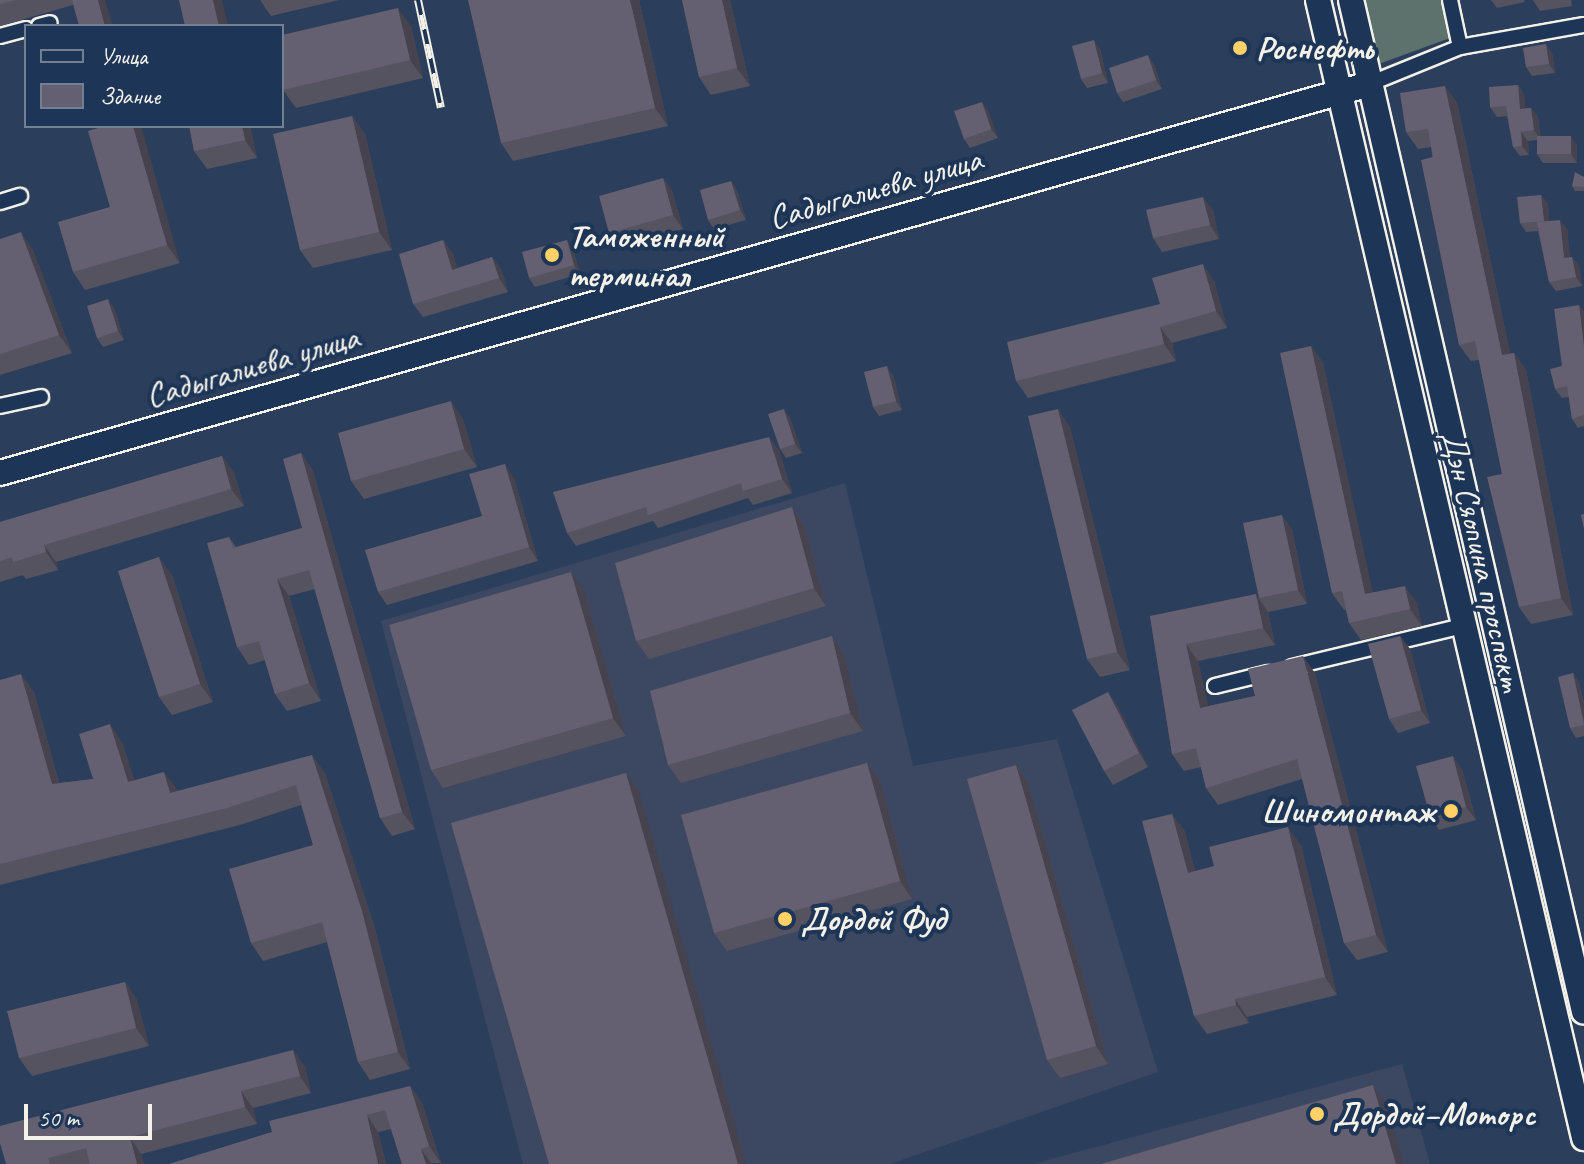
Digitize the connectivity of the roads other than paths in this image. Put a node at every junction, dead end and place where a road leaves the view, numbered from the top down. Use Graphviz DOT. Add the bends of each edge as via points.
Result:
graph roads {
  1 [pos="1318,0"];
  2 [pos="1351,0"];
  3 [pos="1450,0"];
  4 [pos="1584,25"];
  5 [pos="24,30"];
  6 [pos="0,36"];
  7 [pos="1460,47"];
  8 [pos="1369,84"];
  9 [pos="1338,93"];
  10 [pos="20,196"];
  11 [pos="0,202"];
  12 [pos="41,397"];
  13 [pos="0,406"];
  14 [pos="0,473"];
  15 [pos="1463,626"];
  16 [pos="1215,686"];
  17 [pos="1584,1012"];
  18 [pos="1584,1138"];
  1 -- 9 [label="main road, Дэн Сяопина проспект"];
  2 -- 8 [label="main road, Дэн Сяопина проспект"];
  3 -- 7 [label="street"];
  4 -- 7 [label="street, Садыгалиева улица"];
  5 -- 6 [label="street"];
  7 -- 8 [label="street, Садыгалиева улица"];
  8 -- 9 [label="main road, Садыгалиева улица"];
  8 -- 17 [label="main road, Дэн Сяопина проспект"];
  9 -- 14 [label="main road, Садыгалиева улица"];
  9 -- 15 [label="main road, Дэн Сяопина проспект"];
  10 -- 11 [label="street"];
  12 -- 13 [label="street"];
  15 -- 16 [label="street"];
  15 -- 18 [label="main road, Дэн Сяопина проспект"];
}
